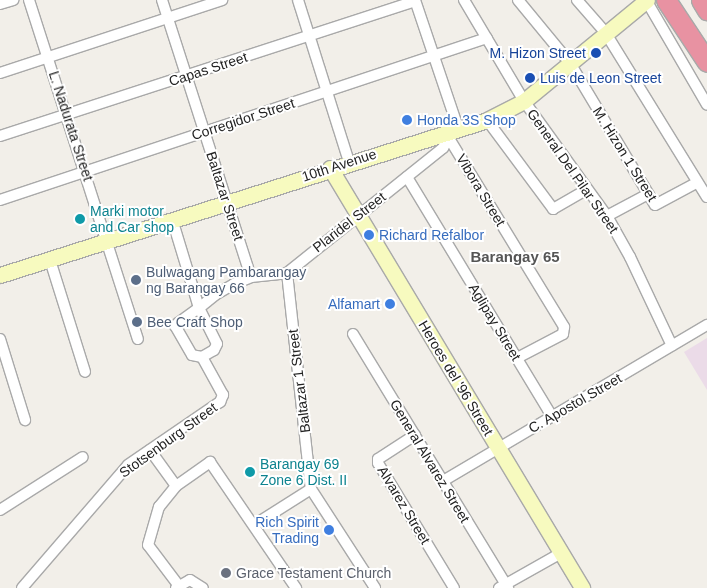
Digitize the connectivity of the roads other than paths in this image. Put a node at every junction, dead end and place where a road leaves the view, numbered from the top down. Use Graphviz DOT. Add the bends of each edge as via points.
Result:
graph roads {
  1 [pos="12,0"];
  2 [pos="30,0"];
  3 [pos="162,0"];
  4 [pos="222,0"];
  5 [pos="298,0"];
  6 [pos="415,0"];
  7 [pos="464,0"];
  8 [pos="518,0"];
  9 [pos="577,0"];
  10 [pos="647,0"];
  11 [pos="666,0"];
  12 [pos="680,0"];
  13 [pos="701,0"];
  14 [pos="0,4"];
  15 [pos="707,10"];
  16 [pos="168,18"];
  17 [pos="605,32"];
  18 [pos="309,36"];
  19 [pos="486,38"];
  20 [pos="707,44"];
  21 [pos="433,56"];
  22 [pos="48,57"];
  23 [pos="707,62"];
  24 [pos="570,63"];
  25 [pos="0,73"];
  26 [pos="186,76"];
  27 [pos="326,91"];
  28 [pos="524,101"];
  29 [pos="707,105"];
  30 [pos="67,115"];
  31 [pos="486,120"];
  32 [pos="204,132"];
  33 [pos="451,133"];
  34 [pos="0,136"];
  35 [pos="350,162"];
  36 [pos="330,168"];
  37 [pos="86,172"];
  38 [pos="407,177"];
  39 [pos="696,182"];
  40 [pos="586,190"];
  41 [pos="648,194"];
  42 [pos="707,196"];
  43 [pos="0,200"];
  44 [pos="226,202"];
  45 [pos="359,216"];
  46 [pos="607,216"];
  47 [pos="172,219"];
  48 [pos="108,240"];
  49 [pos="50,260"];
  50 [pos="286,273"];
  51 [pos="0,275"];
  52 [pos="252,277"];
  53 [pos="199,308"];
  54 [pos="707,325"];
  55 [pos="353,334"];
  56 [pos="0,339"];
  57 [pos="138,339"];
  58 [pos="672,346"];
  59 [pos="202,357"];
  60 [pos="517,358"];
  61 [pos="85,372"];
  62 [pos="552,416"];
  63 [pos="25,420"];
  64 [pos="414,435"];
  65 [pos="498,448"];
  66 [pos="150,450"];
  67 [pos="83,457"];
  68 [pos="443,481"];
  69 [pos="176,486"];
  70 [pos="313,493"];
  71 [pos="2,505"];
  72 [pos="254,525"];
  73 [pos="561,553"];
  74 [pos="199,584"];
  75 [pos="178,587"];
  76 [pos="504,587"];
  77 [pos="22,588"];
  78 [pos="296,588"];
  79 [pos="375,588"];
  80 [pos="454,588"];
  81 [pos="582,588"];
  1 -- 14 [label="street"];
  2 -- 22 [label="street, L. Nadurata Street"];
  3 -- 16 [label="street, Baltazar Street"];
  4 -- 16 [label="street"];
  5 -- 18 [label="street"];
  6 -- 18 [label="street, Capas Street"];
  6 -- 21 [label="street"];
  7 -- 19 [label="street, General Del Pilar Street"];
  8 -- 24 [label="street"];
  9 -- 17 [label="street"];
  10 -- 17 [label="main road, 10th Avenue"];
  10 -- 29 [label="street"];
  11 -- 23 [label="highway"];
  12 -- 20 [label="highway"];
  13 -- 15 [label="highway"];
  16 -- 22 [label="street"];
  16 -- 26 [label="street, Baltazar Street"];
  17 -- 24 [label="main road, 10th Avenue"];
  17 -- 39 [label="street"];
  18 -- 26 [label="street, Capas Street"];
  18 -- 27 [label="street"];
  19 -- 21 [label="street, Corregidor Street"];
  19 -- 28 [label="street, General Del Pilar Street"];
  21 -- 27 [label="street, Corregidor Street"];
  21 -- 33 [label="street"];
  22 -- 25 [label="street"];
  22 -- 30 [label="street, L. Nadurata Street"];
  24 -- 28 [label="main road, 10th Avenue"];
  24 -- 41 [label="street, M. Hizon 1 Street"];
  26 -- 30 [label="street, Capas Street"];
  26 -- 32 [label="street, Baltazar Street"];
  27 -- 32 [label="street, Corregidor Street"];
  27 -- 35 [label="street"];
  28 -- 31 [label="main road, 10th Avenue"];
  28 -- 40 [label="street, General Del Pilar Street"];
  30 -- 34 [label="street, Capas Street"];
  30 -- 37 [label="street, L. Nadurata Street"];
  31 -- 33 [label="main road, 10th Avenue"];
  31 -- 40 [label="street" via="553,209"];
  32 -- 37 [label="street, Corregidor Street"];
  32 -- 44 [label="street, Baltazar Street"];
  33 -- 35 [label="main road, 10th Avenue"];
  33 -- 38 [label="street, Plaridel Street" via="443,148"];
  33 -- 60 [label="street, Vibora Street" via="564,326 563,334"];
  35 -- 36 [label="main road, 10th Avenue"];
  36 -- 44 [label="main road, 10th Avenue"];
  36 -- 45 [label="main road, Heroes del '96 Street"];
  37 -- 43 [label="street, Corregidor Street"];
  37 -- 48 [label="street, L. Nadurata Street"];
  38 -- 45 [label="street, Plaridel Street"];
  38 -- 60 [label="street, Aglipay Street"];
  39 -- 41 [label="street, M. Hizon 1 Street" via="656,206"];
  39 -- 42 [label="street"];
  40 -- 46 [label="street, General Del Pilar Street"];
  41 -- 46 [label="street"];
  44 -- 47 [label="main road, 10th Avenue"];
  44 -- 52 [label="street, Baltazar Street"];
  45 -- 50 [label="street, Plaridel Street"];
  45 -- 65 [label="main road, Heroes del '96 Street"];
  46 -- 58 [label="street, General Del Pilar Street"];
  47 -- 48 [label="main road, 10th Avenue"];
  47 -- 53 [label="street"];
  48 -- 49 [label="main road, 10th Avenue"];
  48 -- 57 [label="street, L. Nadurata Street"];
  49 -- 51 [label="main road, 10th Avenue"];
  49 -- 61 [label="street"];
  50 -- 52 [label="street"];
  50 -- 70 [label="street, Baltazar 1 Street"];
  52 -- 53 [label="street" via="234,284"];
  53 -- 59 [label="street" via="217,344 214,350"];
  53 -- 59 [label="street" via="175,326 192,355"];
  54 -- 58 [label="street, C. Apostol Street"];
  55 -- 64 [label="street, General Alvarez Street"];
  56 -- 63 [label="street"];
  58 -- 62 [label="street, C. Apostol Street"];
  59 -- 66 [label="street, Stotsenburg Street" via="222,399"];
  60 -- 62 [label="street, Aglipay Street"];
  62 -- 65 [label="street, C. Apostol Street"];
  64 -- 68 [label="street, General Alvarez Street"];
  64 -- 80 [label="street, Alvarez Street" via="378,459 378,463"];
  65 -- 68 [label="street, C. Apostol Street"];
  65 -- 73 [label="main road, Heroes del '96 Street"];
  66 -- 69 [label="street"];
  66 -- 77 [label="street, Stotsenburg Street" via="111,483"];
  67 -- 71 [label="street"];
  68 -- 76 [label="street, General Alvarez Street"];
  69 -- 72 [label="street" via="210,462"];
  69 -- 75 [label="street" via="159,507 148,545"];
  70 -- 72 [label="street"];
  70 -- 79 [label="street, Baltazar 1 Street"];
  72 -- 78 [label="street"];
  73 -- 76 [label="street"];
  73 -- 81 [label="main road, Heroes del '96 Street"];
  74 -- 75 [label="street"];
}
